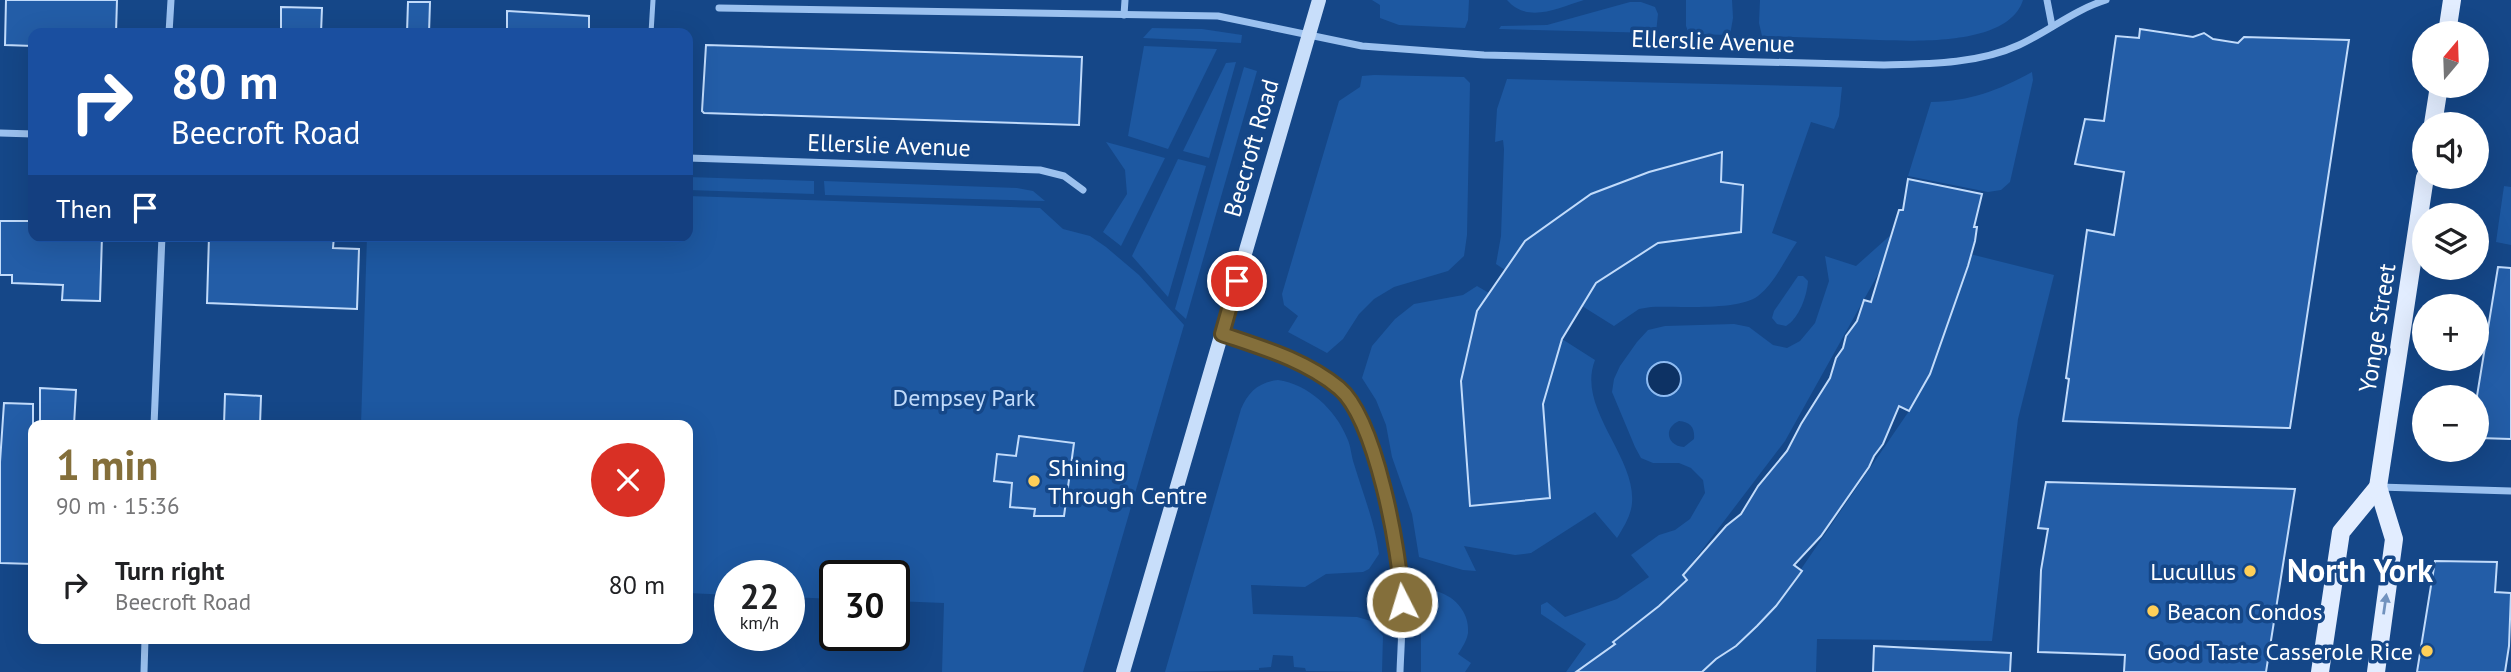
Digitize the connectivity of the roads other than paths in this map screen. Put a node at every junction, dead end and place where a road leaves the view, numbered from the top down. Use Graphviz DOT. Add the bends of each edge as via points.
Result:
graph roads {
  1 [pos="171,0"];
  2 [pos="653,0"];
  3 [pos="1125,0"];
  4 [pos="1319,0"];
  5 [pos="2047,0"];
  6 [pos="2106,0"];
  7 [pos="2452,0"];
  8 [pos="775,4"];
  9 [pos="719,8"];
  10 [pos="1124,15"];
  11 [pos="2449,21"];
  12 [pos="2052,26"];
  13 [pos="169,28"];
  14 [pos="651,28"];
  15 [pos="1307,36"];
  16 [pos="0,133"];
  17 [pos="28,135"];
  18 [pos="693,158"];
  19 [pos="2423,189"];
  20 [pos="1083,190"];
  21 [pos="162,242"];
  22 [pos="1222,334"];
  23 [pos="154,420"];
  24 [pos="2378,487"];
  25 [pos="2511,491"];
  26 [pos="145,644"];
  27 [pos="144,672"];
  28 [pos="1123,672"];
  29 [pos="1400,672"];
  30 [pos="2320,672"];
  31 [pos="2376,672"];
  1 -- 13 [label="street"];
  2 -- 14 [label="lane"];
  3 -- 10 [label="street"];
  4 -- 15 [label="street, Beecroft Road"];
  5 -- 12 [label="street"];
  6 -- 12 [label="street, Ellerslie Avenue"];
  7 -- 11 [label="main road"];
  8 -- 9 [label="street, Ellerslie Avenue"];
  8 -- 10 [label="street, Ellerslie Avenue"];
  10 -- 15 [label="street, Ellerslie Avenue" via="1218,16"];
  12 -- 15 [label="street, Ellerslie Avenue" via="1991,54 1895,65 1484,55 1362,47"];
  15 -- 22 [label="street, Beecroft Road"];
  16 -- 17 [label="street"];
  18 -- 20 [label="street, Ellerslie Avenue" via="1040,170 1064,176"];
  19 -- 24 [label="main road, Yonge Street"];
  21 -- 23 [label="street"];
  22 -- 28 [label="street, Beecroft Road"];
  22 -- 29 [label="street" via="1284,355 1318,373 1340,389 1360,417 1398,555"];
  24 -- 25 [label="street"];
  24 -- 30 [label="main road" via="2340,532"];
  31 -- 24 [label="main road, Yonge Street, one-way" via="2394,540"];
  26 -- 27 [label="street"];
}
